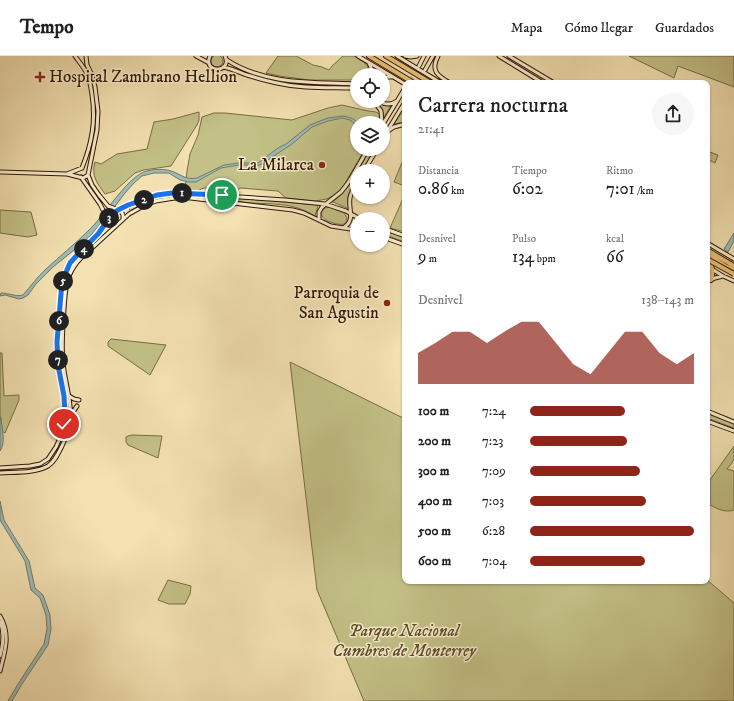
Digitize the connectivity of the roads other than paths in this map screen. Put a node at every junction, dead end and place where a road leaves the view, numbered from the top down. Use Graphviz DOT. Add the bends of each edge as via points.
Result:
graph roads {
  1 [pos="75,56"];
  2 [pos="196,56"];
  3 [pos="210,56"];
  4 [pos="358,56"];
  5 [pos="369,56"];
  6 [pos="386,56"];
  7 [pos="397,56"];
  8 [pos="405,56"];
  9 [pos="417,56"];
  10 [pos="424,56"];
  11 [pos="433,56"];
  12 [pos="438,56"];
  13 [pos="499,56"];
  14 [pos="509,56"];
  15 [pos="202,57"];
  16 [pos="226,57"];
  17 [pos="86,58"];
  18 [pos="80,62"];
  19 [pos="369,62"];
  20 [pos="209,63"];
  21 [pos="418,66"];
  22 [pos="224,67"];
  23 [pos="371,68"];
  24 [pos="378,68"];
  25 [pos="424,70"];
  26 [pos="390,75"];
  27 [pos="390,77"];
  28 [pos="394,77"];
  29 [pos="409,80"];
  30 [pos="426,80"];
  31 [pos="436,80"];
  32 [pos="446,80"];
  33 [pos="538,80"];
  34 [pos="549,80"];
  35 [pos="402,82"];
  36 [pos="348,85"];
  37 [pos="402,93"];
  38 [pos="398,100"];
  39 [pos="390,104"];
  40 [pos="402,105"];
  41 [pos="388,116"];
  42 [pos="390,125"];
  43 [pos="402,125"];
  44 [pos="390,130"];
  45 [pos="364,156"];
  46 [pos="81,169"];
  47 [pos="0,172"];
  48 [pos="88,173"];
  49 [pos="67,174"];
  50 [pos="80,177"];
  51 [pos="348,183"];
  52 [pos="325,204"];
  53 [pos="128,205"];
  54 [pos="118,210"];
  55 [pos="132,213"];
  56 [pos="350,214"];
  57 [pos="350,218"];
  58 [pos="123,219"];
  59 [pos="108,220"];
  60 [pos="319,220"];
  61 [pos="116,225"];
  62 [pos="103,228"];
  63 [pos="342,228"];
  64 [pos="350,229"];
  65 [pos="390,231"];
  66 [pos="109,232"];
  67 [pos="402,235"];
  68 [pos="390,240"];
  69 [pos="402,244"];
  70 [pos="710,245"];
  71 [pos="710,252"];
  72 [pos="710,256"];
  73 [pos="734,258"];
  74 [pos="717,260"];
  75 [pos="710,264"];
  76 [pos="710,264"];
  77 [pos="710,264"];
  78 [pos="710,265"];
  79 [pos="725,266"];
  80 [pos="734,266"];
  81 [pos="710,268"];
  82 [pos="734,270"];
  83 [pos="734,274"];
  84 [pos="723,276"];
  85 [pos="710,279"];
  86 [pos="733,280"];
  87 [pos="710,281"];
  88 [pos="57,334"];
  89 [pos="62,335"];
  90 [pos="69,396"];
  91 [pos="79,400"];
  92 [pos="77,406"];
  93 [pos="710,413"];
  94 [pos="65,414"];
  95 [pos="71,415"];
  96 [pos="710,422"];
  97 [pos="734,422"];
  98 [pos="734,431"];
  99 [pos="67,434"];
  100 [pos="0,468"];
  101 [pos="0,473"];
  102 [pos="0,616"];
  103 [pos="1,621"];
  104 [pos="0,656"];
  105 [pos="0,670"];
  1 -- 18 [label="street"];
  2 -- 15 [label="street"];
  3 -- 20 [label="street"];
  4 -- 19 [label="street"];
  5 -- 29 [label="highway"];
  6 -- 30 [label="highway"];
  7 -- 31 [label="street"];
  8 -- 9 [label="street"];
  10 -- 21 [label="street"];
  11 -- 25 [label="street"];
  12 -- 32 [label="street" via="435,63 436,71"];
  13 -- 33 [label="street"];
  14 -- 34 [label="street"];
  15 -- 20 [label="street"];
  16 -- 22 [label="street"];
  16 -- 36 [label="street" via="234,65 264,76 306,83"];
  17 -- 18 [label="street"];
  17 -- 48 [label="street" via="95,87 98,111 97,130"];
  18 -- 46 [label="street" via="89,79 94,114 92,137"];
  19 -- 23 [label="street"];
  19 -- 24 [label="street"];
  20 -- 22 [label="street" via="213,69"];
  22 -- 36 [label="street" via="286,85"];
  26 -- 28 [label="street"];
  27 -- 28 [label="street"];
  28 -- 35 [label="street"];
  37 -- 38 [label="street"];
  38 -- 39 [label="street"];
  38 -- 41 [label="street"];
  40 -- 42 [label="street"];
  43 -- 44 [label="street"];
  45 -- 51 [label="street"];
  46 -- 48 [label="street" via="85,168"];
  46 -- 49 [label="street"];
  46 -- 50 [label="street" via="78,172"];
  47 -- 49 [label="street"];
  48 -- 50 [label="street" via="85,177"];
  48 -- 54 [label="street" via="104,202"];
  49 -- 50 [label="street"];
  50 -- 59 [label="street" via="100,204"];
  51 -- 52 [label="street" via="339,194"];
  52 -- 53 [label="street" via="179,192 157,195"];
  52 -- 56 [label="street"];
  52 -- 60 [label="street" via="320,210"];
  53 -- 54 [label="street"];
  53 -- 55 [label="street"];
  54 -- 58 [label="street" via="122,213"];
  54 -- 59 [label="street"];
  55 -- 58 [label="street"];
  55 -- 60 [label="street" via="156,201 182,197 289,209"];
  57 -- 63 [label="street" via="349,223"];
  58 -- 61 [label="street"];
  59 -- 61 [label="street"];
  59 -- 62 [label="street"];
  60 -- 63 [label="street"];
  61 -- 66 [label="street"];
  62 -- 66 [label="street"];
  62 -- 88 [label="street" via="67,270 62,285"];
  63 -- 64 [label="street"];
  65 -- 67 [label="street"];
  66 -- 89 [label="street" via="81,258 70,274 66,288"];
  68 -- 69 [label="street"];
  70 -- 73 [label="street"];
  71 -- 80 [label="highway"];
  72 -- 74 [label="highway"];
  74 -- 75 [label="highway"];
  74 -- 79 [label="highway"];
  76 -- 79 [label="highway"];
  77 -- 83 [label="highway, bridge"];
  78 -- 84 [label="street"];
  79 -- 82 [label="highway"];
  81 -- 85 [label="highway" via="712,275"];
  83 -- 86 [label="street"];
  84 -- 86 [label="street"];
  84 -- 87 [label="street"];
  88 -- 89 [label="street"];
  88 -- 94 [label="street"];
  89 -- 90 [label="street" via="63,363"];
  90 -- 91 [label="street"];
  90 -- 95 [label="street"];
  92 -- 95 [label="street"];
  93 -- 97 [label="street"];
  94 -- 99 [label="street" via="68,414"];
  94 -- 100 [label="street" via="60,438 48,459 36,465"];
  95 -- 99 [label="street"];
  96 -- 98 [label="street"];
  99 -- 101 [label="street" via="59,453 49,465 38,469"];
  102 -- 103 [label="street"];
  103 -- 104 [label="street" via="3,641"];
  103 -- 105 [label="street" via="6,636"];
}
